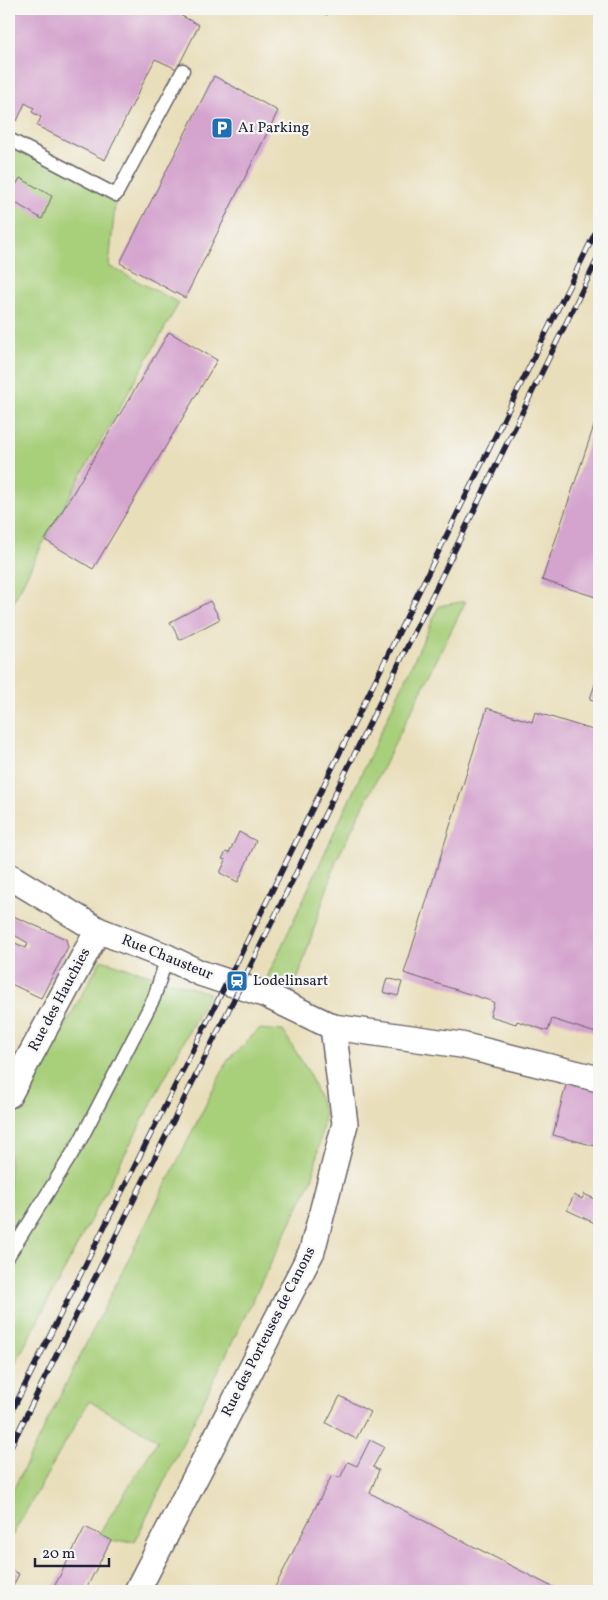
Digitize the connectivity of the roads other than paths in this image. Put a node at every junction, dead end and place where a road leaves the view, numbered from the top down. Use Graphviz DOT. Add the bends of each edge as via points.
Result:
graph roads {
  1 [pos="183,70"];
  2 [pos="9,140"];
  3 [pos="9,876"];
  4 [pos="98,930"];
  5 [pos="167,957"];
  6 [pos="333,1027"];
  7 [pos="599,1079"];
  8 [pos="9,1093"];
  9 [pos="9,1255"];
  10 [pos="137,1591"];
  1 -- 2 [label="lane" via="116,195"];
  3 -- 4 [label="street, Rue Chausteur"];
  4 -- 5 [label="street, Rue Chausteur"];
  4 -- 8 [label="street, Rue des Hauchies"];
  5 -- 6 [label="street, Rue Chausteur" via="200,973 264,994"];
  5 -- 9 [label="lane" via="154,998 80,1141"];
  6 -- 7 [label="street, Rue Chausteur" via="461,1045"];
  6 -- 10 [label="street, Rue des Porteuses de Canons" via="345,1124 312,1251"];
}
